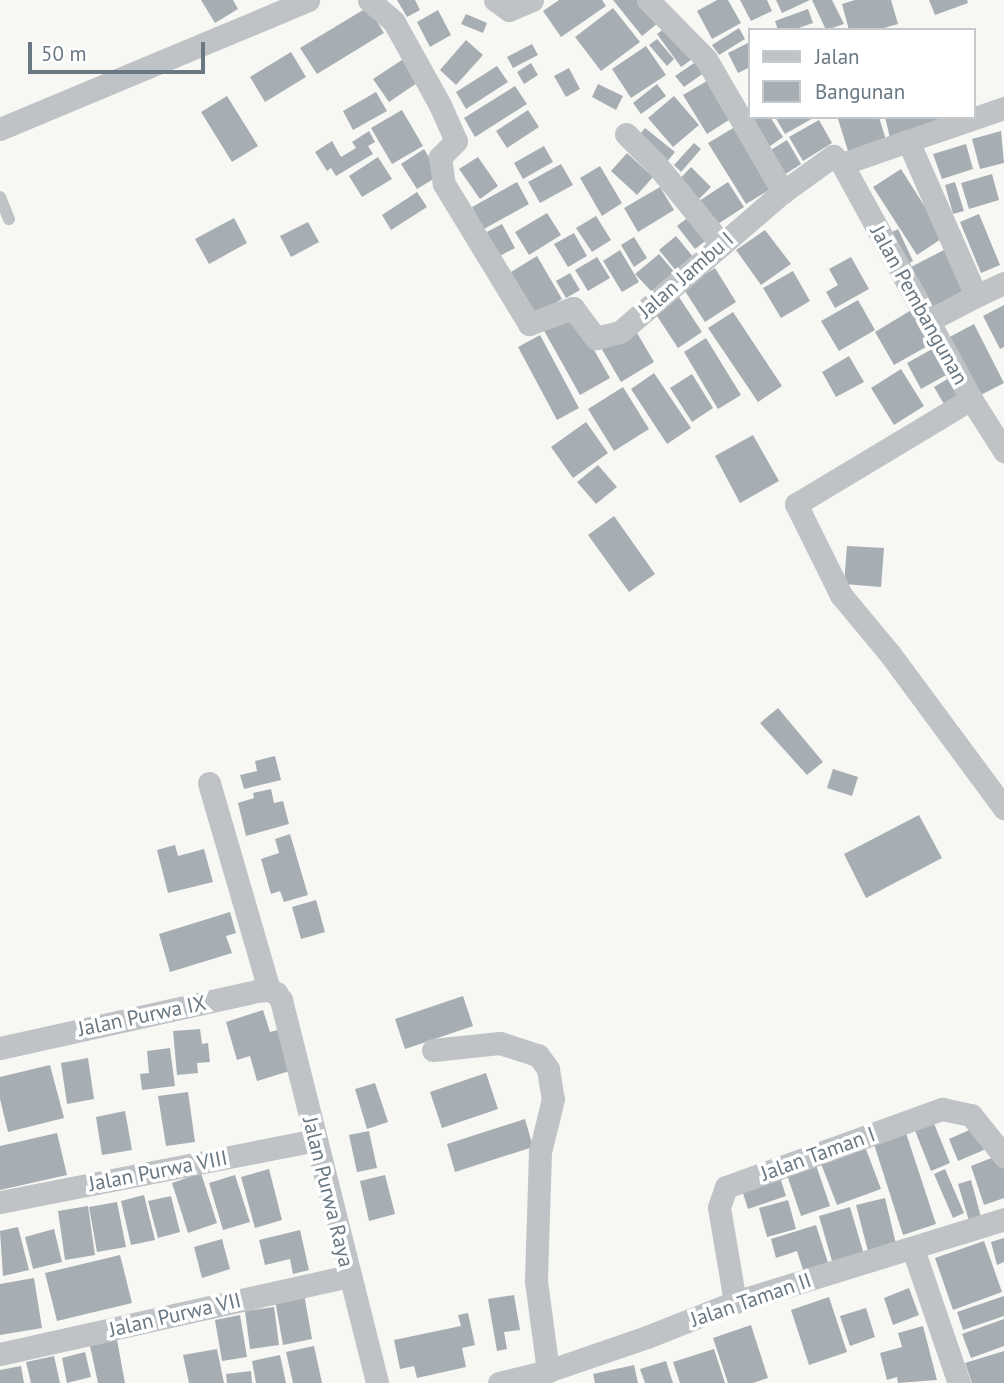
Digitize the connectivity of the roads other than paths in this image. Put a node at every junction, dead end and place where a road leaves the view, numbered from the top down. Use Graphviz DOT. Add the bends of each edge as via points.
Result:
graph roads {
  1 [pos="308,0"];
  2 [pos="369,0"];
  3 [pos="495,0"];
  4 [pos="532,0"];
  5 [pos="648,0"];
  6 [pos="1004,108"];
  7 [pos="976,118"];
  8 [pos="972,119"];
  9 [pos="0,129"];
  10 [pos="626,134"];
  11 [pos="908,141"];
  12 [pos="839,161"];
  13 [pos="783,192"];
  14 [pos="0,197"];
  15 [pos="9,219"];
  16 [pos="722,245"];
  17 [pos="1004,283"];
  18 [pos="976,296"];
  19 [pos="928,321"];
  20 [pos="971,399"];
  21 [pos="1004,451"];
  22 [pos="209,783"];
  23 [pos="1004,808"];
  24 [pos="275,995"];
  25 [pos="0,1048"];
  26 [pos="433,1050"];
  27 [pos="315,1140"];
  28 [pos="1004,1156"];
  29 [pos="0,1202"];
  30 [pos="1004,1219"];
  31 [pos="913,1249"];
  32 [pos="350,1276"];
  33 [pos="735,1302"];
  34 [pos="0,1354"];
  35 [pos="548,1371"];
  36 [pos="377,1383"];
  37 [pos="499,1383"];
  38 [pos="958,1383"];
  1 -- 9 [label="street"];
  2 -- 16 [label="street, Jalan Jambu I" via="394,22 440,105 456,141 440,157 444,184 529,324 573,308 596,338 620,332"];
  3 -- 4 [label="street" via="509,10"];
  5 -- 13 [label="street" via="706,59"];
  6 -- 7 [label="street, Jalan Jambu I"];
  8 -- 11 [label="street, Jalan Jambu I"];
  10 -- 16 [label="street"];
  11 -- 12 [label="street, Jalan Jambu I"];
  11 -- 18 [label="street"];
  12 -- 13 [label="street, Jalan Jambu I" via="833,156"];
  12 -- 19 [label="street, Jalan Pembangunan"];
  13 -- 16 [label="street, Jalan Jambu I"];
  14 -- 15 [label="lane"];
  17 -- 18 [label="street"];
  18 -- 19 [label="street"];
  19 -- 20 [label="street, Jalan Pembangunan"];
  20 -- 21 [label="street, Jalan Pembangunan"];
  20 -- 23 [label="street" via="796,504 841,595"];
  22 -- 24 [label="street, Jalan Purwa Raya"];
  24 -- 25 [label="street, Jalan Purwa IX"];
  24 -- 27 [label="street, Jalan Purwa Raya"];
  26 -- 35 [label="street" via="500,1043 538,1055 548,1069 553,1099 540,1152 536,1281"];
  27 -- 29 [label="street, Jalan Purwa VIII"];
  27 -- 32 [label="street, Jalan Purwa Raya"];
  28 -- 33 [label="street, Jalan Taman I" via="971,1115 942,1109 726,1187 719,1208"];
  30 -- 31 [label="street, Jalan Taman II"];
  31 -- 33 [label="street, Jalan Taman II"];
  31 -- 38 [label="street"];
  32 -- 34 [label="street, Jalan Purwa VII"];
  32 -- 36 [label="street, Jalan Purwa Raya"];
  33 -- 35 [label="street, Jalan Taman II"];
  35 -- 37 [label="street, Jalan Taman II"];
}
